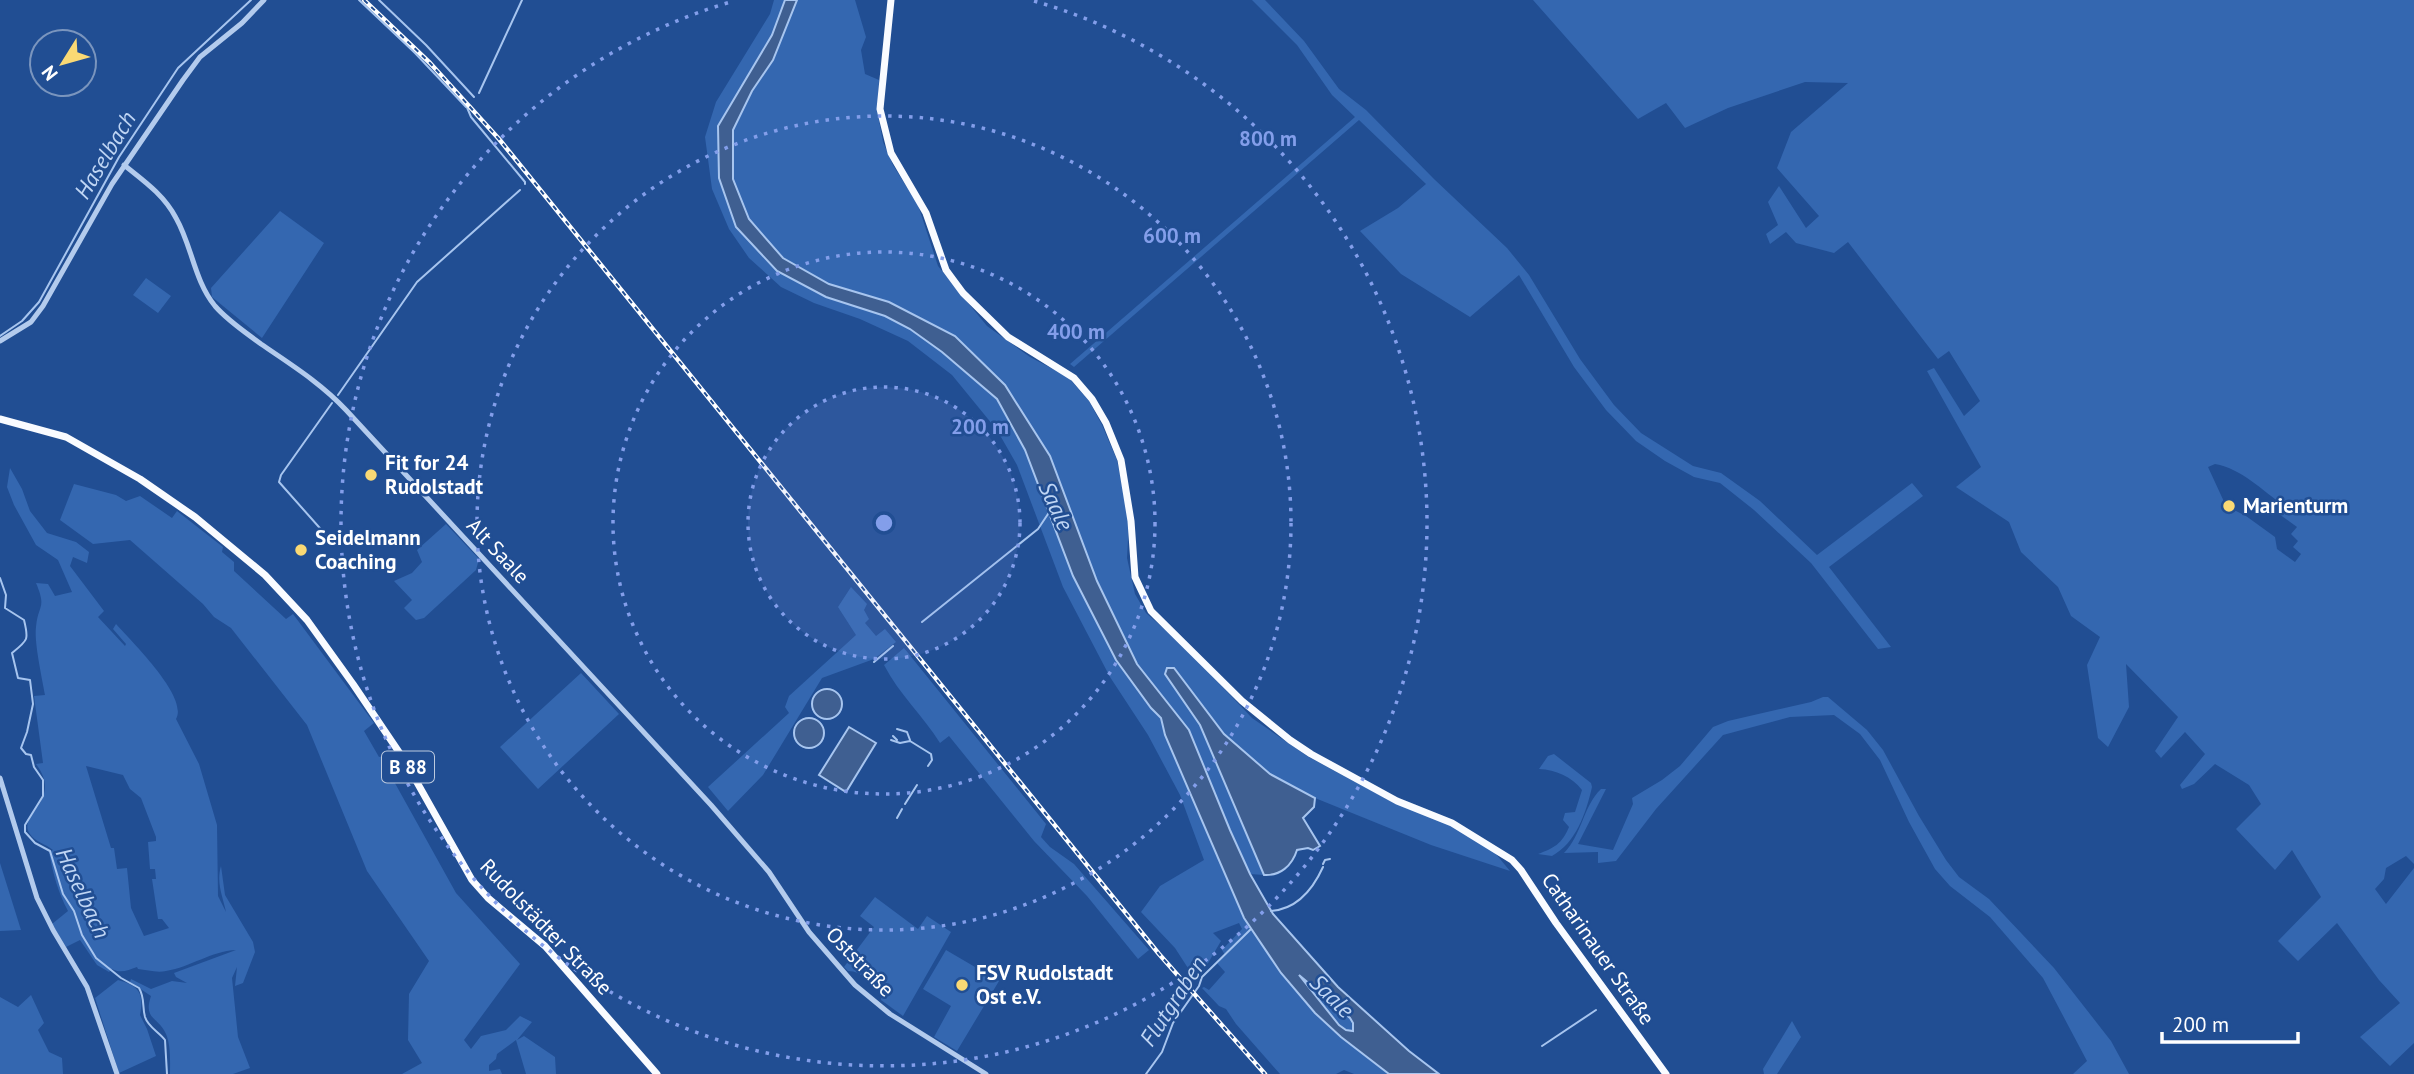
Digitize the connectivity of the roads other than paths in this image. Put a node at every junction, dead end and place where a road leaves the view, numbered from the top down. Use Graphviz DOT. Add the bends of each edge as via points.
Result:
graph roads {
  1 [pos="264,0"];
  2 [pos="891,0"];
  3 [pos="124,165"];
  4 [pos="0,341"];
  5 [pos="0,419"];
  6 [pos="0,778"];
  7 [pos="769,872"];
  8 [pos="117,1074"];
  9 [pos="657,1074"];
  10 [pos="986,1074"];
  11 [pos="1666,1074"];
  1 -- 3 [label="street" via="200,57"];
  2 -- 11 [label="main road, Catharinauer Straße" via="880,109 891,153 923,206 953,280 1002,332 1074,378 1106,423 1121,460 1135,577 1151,611 1241,701 1290,740 1397,800 1452,823 1521,870"];
  3 -- 4 [label="street" via="43,306 31,322"];
  3 -- 7 [label="street, Alt Saale" via="171,209 205,292 221,312 332,396"];
  5 -- 9 [label="main road, Rudolstädter Straße / B 88" via="66,437 141,479 265,575 307,620 346,674 405,761 472,880 545,946"];
  6 -- 8 [label="street" via="37,898 87,988"];
  7 -- 10 [label="street, Oststraße" via="809,932 860,990"];
}
